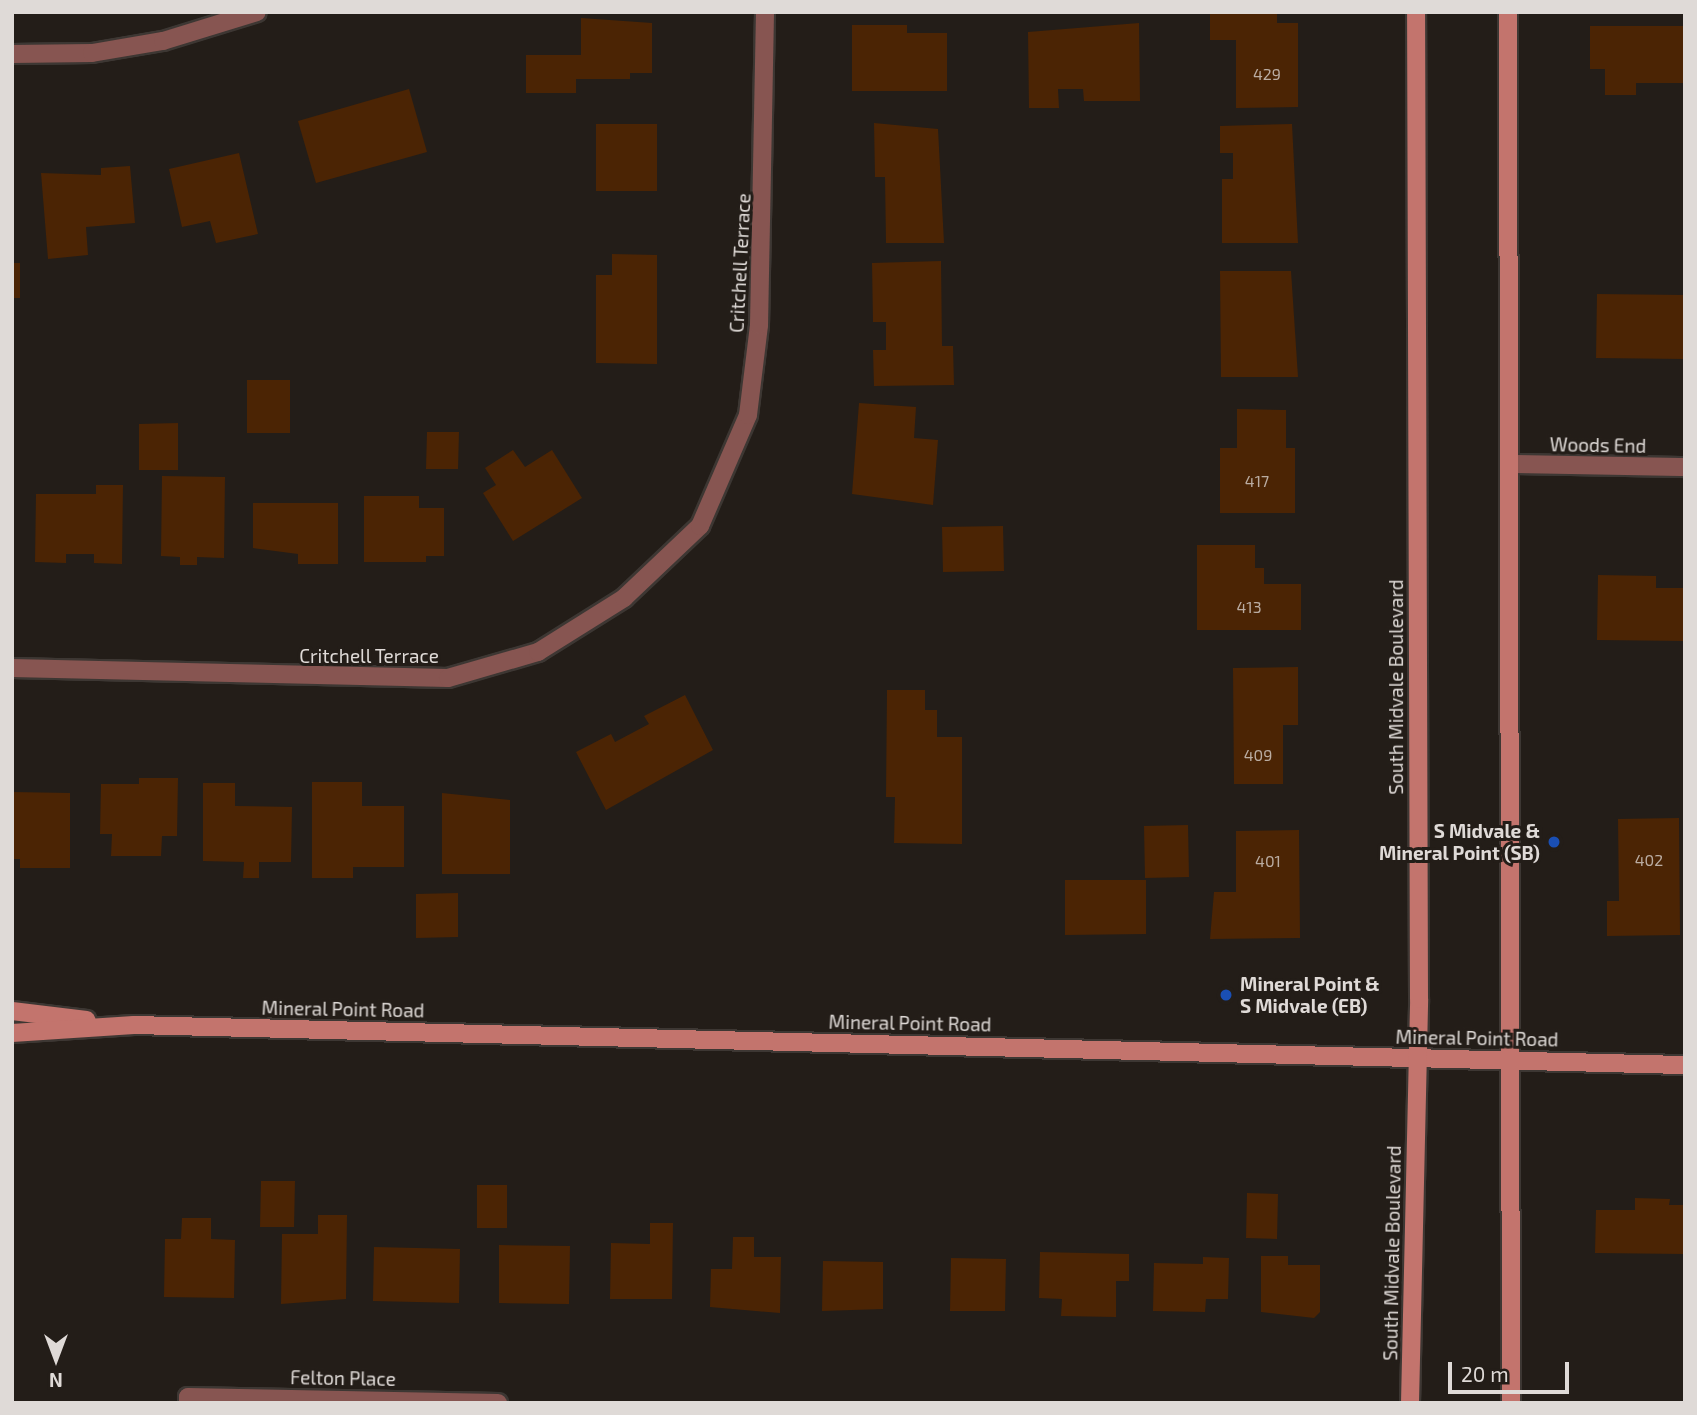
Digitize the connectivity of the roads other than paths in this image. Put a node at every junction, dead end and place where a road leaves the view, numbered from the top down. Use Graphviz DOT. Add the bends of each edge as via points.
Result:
graph roads {
  1 [pos="257,12"];
  2 [pos="765,12"];
  3 [pos="1416,12"];
  4 [pos="1508,12"];
  5 [pos="12,54"];
  6 [pos="1511,464"];
  7 [pos="1685,467"];
  8 [pos="12,668"];
  9 [pos="12,1012"];
  10 [pos="134,1025"];
  11 [pos="12,1032"];
  12 [pos="1418,1058"];
  13 [pos="1512,1060"];
  14 [pos="1685,1065"];
  15 [pos="188,1400"];
  16 [pos="498,1403"];
  17 [pos="1410,1403"];
  18 [pos="1511,1403"];
  1 -- 5 [label="street" via="163,41 92,53"];
  2 -- 8 [label="street, Critchell Terrace" via="760,325 748,415 700,526 624,598 538,652 448,678"];
  3 -- 12 [label="main road, South Midvale Boulevard"];
  4 -- 6 [label="main road"];
  6 -- 7 [label="street, Woods End"];
  6 -- 13 [label="main road"];
  9 -- 10 [label="main road, Mineral Point Road"];
  10 -- 11 [label="main road, Mineral Point Road"];
  10 -- 12 [label="main road, Mineral Point Road"];
  12 -- 13 [label="main road, Mineral Point Road"];
  12 -- 17 [label="main road, South Midvale Boulevard"];
  13 -- 14 [label="main road, Mineral Point Road"];
  13 -- 18 [label="main road"];
  15 -- 16 [label="street, Felton Place"];
}
